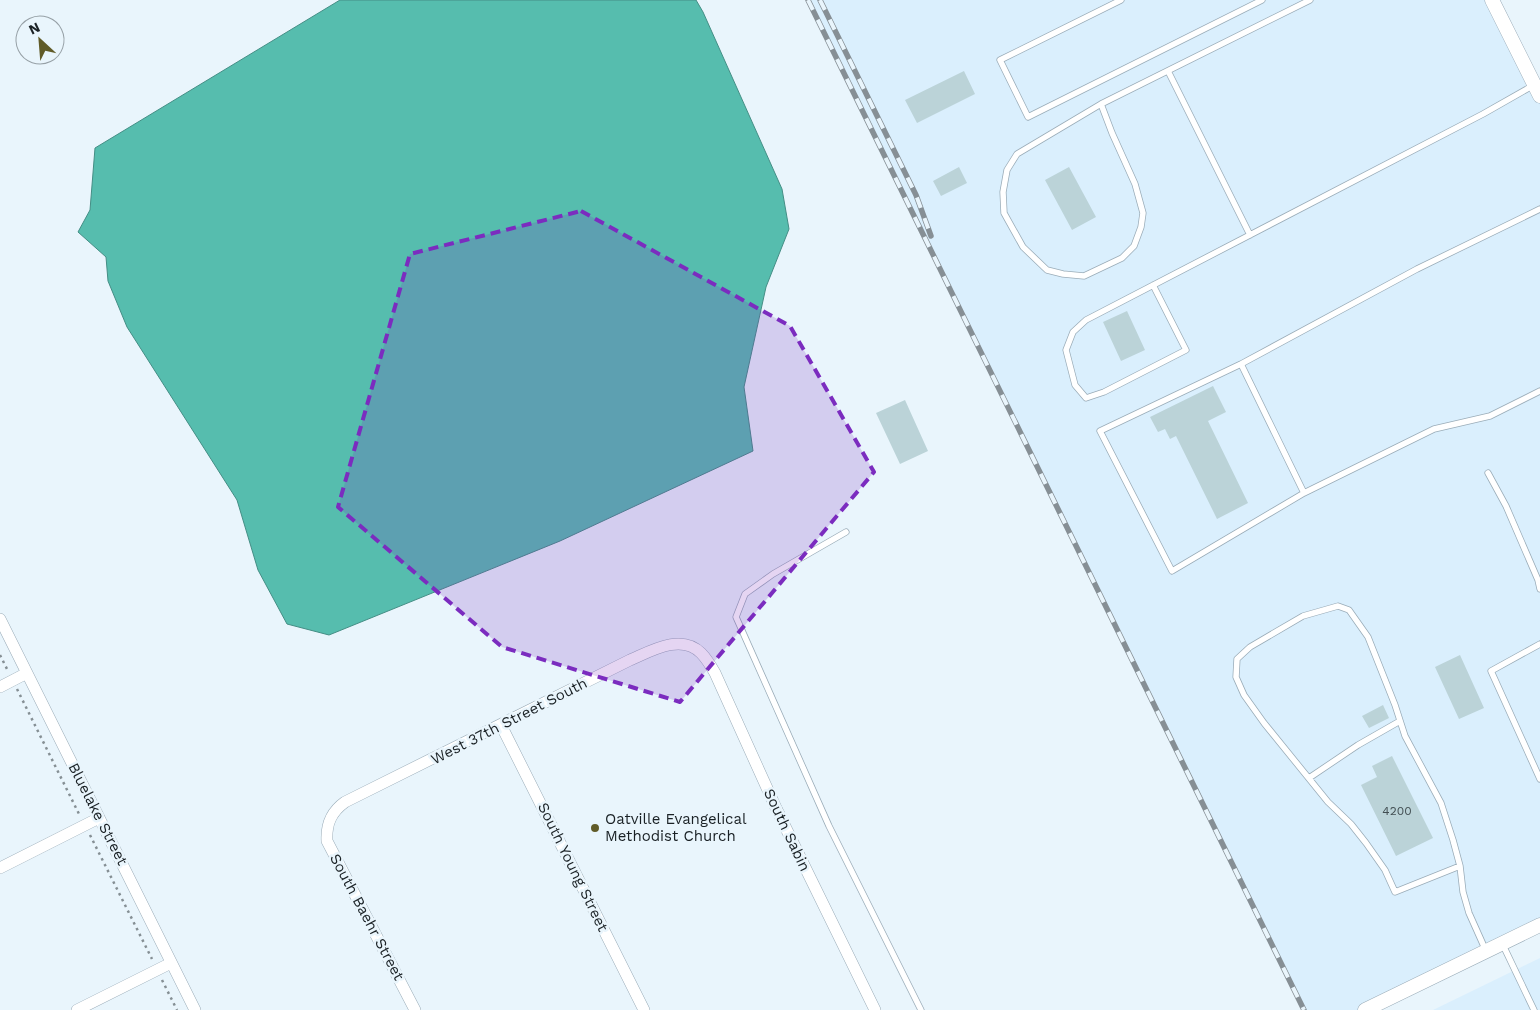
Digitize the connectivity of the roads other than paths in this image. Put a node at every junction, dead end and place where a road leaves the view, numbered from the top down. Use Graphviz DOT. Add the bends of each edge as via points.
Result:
graph roads {
  1 [pos="1121,0"];
  2 [pos="1262,0"];
  3 [pos="1310,0"];
  4 [pos="1492,0"];
  5 [pos="1168,71"];
  6 [pos="1537,90"];
  7 [pos="1101,104"];
  8 [pos="1540,209"];
  9 [pos="1250,235"];
  10 [pos="1153,285"];
  11 [pos="1241,364"];
  12 [pos="1540,391"];
  13 [pos="1488,473"];
  14 [pos="1304,493"];
  15 [pos="846,532"];
  16 [pos="1540,589"];
  17 [pos="0,619"];
  18 [pos="1540,644"];
  19 [pos="700,651"];
  20 [pos="27,673"];
  21 [pos="0,687"];
  22 [pos="1400,721"];
  23 [pos="501,725"];
  24 [pos="1309,778"];
  25 [pos="1540,779"];
  26 [pos="100,818"];
  27 [pos="328,822"];
  28 [pos="1460,866"];
  29 [pos="0,868"];
  30 [pos="1540,925"];
  31 [pos="1502,943"];
  32 [pos="1486,951"];
  33 [pos="171,963"];
  34 [pos="76,1010"];
  35 [pos="195,1010"];
  36 [pos="415,1010"];
  37 [pos="644,1010"];
  38 [pos="875,1010"];
  39 [pos="921,1010"];
  40 [pos="1365,1010"];
  41 [pos="1534,1010"];
  1 -- 2 [label="lane" via="1000,60 1028,117"];
  3 -- 5 [label="lane"];
  4 -- 6 [label="street"];
  5 -- 7 [label="lane"];
  5 -- 9 [label="lane"];
  6 -- 9 [label="lane" via="1482,114"];
  7 -- 7 [label="lane" via="1135,184 1143,213 1141,227 1134,246 1122,258 1084,276 1047,270 1023,247 1004,212 1007,170 1017,154"];
  8 -- 11 [label="lane" via="1418,269"];
  9 -- 10 [label="lane"];
  10 -- 10 [label="lane" via="1186,350 1086,398 1074,385 1066,350 1073,332 1086,320"];
  11 -- 14 [label="lane"];
  11 -- 14 [label="lane" via="1100,431 1172,571"];
  12 -- 14 [label="lane" via="1490,416 1434,428"];
  13 -- 16 [label="lane" via="1506,506"];
  15 -- 39 [label="lane" via="745,594 736,617 829,826"];
  17 -- 20 [label="street, Bluelake Street"];
  18 -- 25 [label="lane" via="1491,671"];
  19 -- 23 [label="street, West 37th Street South" via="686,645 666,645"];
  19 -- 38 [label="street, South Sabin" via="715,673 780,816"];
  20 -- 21 [label="street"];
  20 -- 26 [label="street, Bluelake Street"];
  22 -- 24 [label="lane"];
  22 -- 24 [label="lane" via="1368,637 1350,610 1338,606 1303,616 1250,646 1237,659 1236,677 1244,695"];
  22 -- 28 [label="lane" via="1441,803"];
  23 -- 27 [label="street, West 37th Street South" via="345,802"];
  23 -- 37 [label="street, South Young Street"];
  24 -- 28 [label="lane" via="1366,843 1385,870 1394,892"];
  26 -- 29 [label="street"];
  26 -- 33 [label="street, Bluelake Street"];
  27 -- 36 [label="street, South Baehr Street" via="327,841"];
  28 -- 32 [label="lane" via="1469,913"];
  30 -- 31 [label="street"];
  31 -- 32 [label="street"];
  31 -- 41 [label="lane"];
  32 -- 40 [label="street"];
  33 -- 34 [label="street"];
  33 -- 35 [label="street, Bluelake Street"];
}
